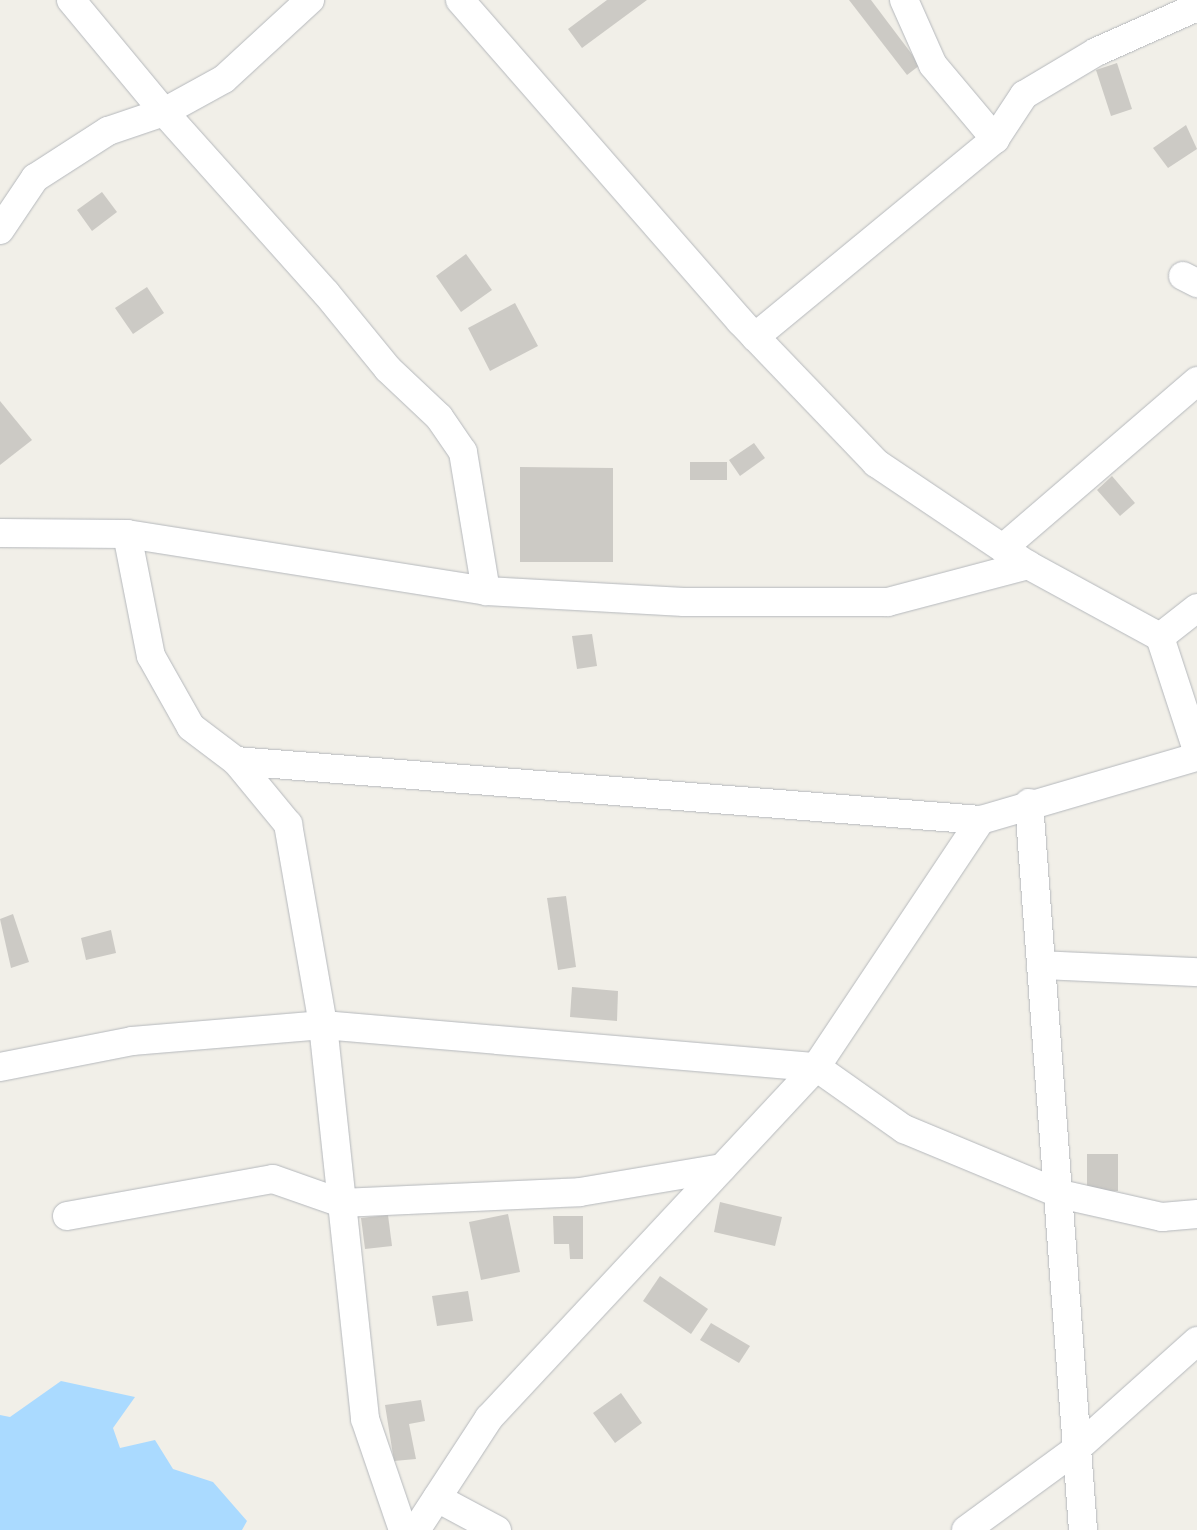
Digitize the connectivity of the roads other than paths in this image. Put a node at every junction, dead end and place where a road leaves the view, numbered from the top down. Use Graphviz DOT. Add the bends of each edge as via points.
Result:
graph roads {
  1 [pos="71,0"];
  2 [pos="310,0"];
  3 [pos="460,0"];
  4 [pos="904,0"];
  5 [pos="1197,7"];
  6 [pos="164,112"];
  7 [pos="995,139"];
  8 [pos="0,230"];
  9 [pos="755,337"];
  10 [pos="1197,381"];
  11 [pos="0,532"];
  12 [pos="128,534"];
  13 [pos="1004,548"];
  14 [pos="1028,565"];
  15 [pos="486,590"];
  16 [pos="1197,608"];
  17 [pos="1160,637"];
  18 [pos="1197,750"];
  19 [pos="1197,756"];
  20 [pos="236,761"];
  21 [pos="1029,803"];
  22 [pos="981,820"];
  23 [pos="1041,965"];
  24 [pos="1197,972"];
  25 [pos="323,1025"];
  26 [pos="0,1067"];
  27 [pos="816,1067"];
  28 [pos="722,1168"];
  29 [pos="1060,1194"];
  30 [pos="341,1203"];
  31 [pos="1197,1214"];
  32 [pos="67,1216"];
  33 [pos="1162,1217"];
  34 [pos="1197,1236"];
  35 [pos="1197,1341"];
  36 [pos="1074,1451"];
  37 [pos="437,1498"];
  38 [pos="403,1530"];
  39 [pos="416,1530"];
  40 [pos="497,1530"];
  41 [pos="966,1530"];
  42 [pos="1083,1530"];
  1 -- 6 [label="street"];
  2 -- 6 [label="street" via="224,79"];
  3 -- 9 [label="street"];
  4 -- 7 [label="street" via="933,65"];
  5 -- 7 [label="street" via="1096,52 1024,95"];
  6 -- 8 [label="street" via="108,131 35,178"];
  6 -- 15 [label="street" via="326,293 388,369 439,417 463,452"];
  7 -- 9 [label="street"];
  9 -- 13 [label="street" via="876,463"];
  10 -- 13 [label="street"];
  11 -- 12 [label="street"];
  12 -- 15 [label="street"];
  12 -- 20 [label="street" via="151,656 191,727"];
  13 -- 14 [label="street"];
  14 -- 15 [label="street" via="888,602 684,602"];
  14 -- 17 [label="street"];
  16 -- 17 [label="street"];
  17 -- 18 [label="street"];
  19 -- 21 [label="street"];
  20 -- 22 [label="street"];
  20 -- 25 [label="street" via="288,824"];
  21 -- 22 [label="street"];
  21 -- 23 [label="street"];
  22 -- 27 [label="street"];
  23 -- 24 [label="street"];
  23 -- 29 [label="street"];
  25 -- 26 [label="street" via="132,1041"];
  25 -- 27 [label="street"];
  25 -- 30 [label="street"];
  27 -- 28 [label="street"];
  27 -- 29 [label="street" via="904,1129"];
  28 -- 30 [label="street" via="580,1192"];
  28 -- 37 [label="street" via="489,1418"];
  29 -- 33 [label="street"];
  29 -- 36 [label="street"];
  30 -- 32 [label="street" via="273,1179"];
  30 -- 38 [label="street" via="365,1419"];
  31 -- 33 [label="street"];
  33 -- 34 [label="street"];
  35 -- 36 [label="street"];
  36 -- 41 [label="street"];
  36 -- 42 [label="street"];
  37 -- 39 [label="street"];
  37 -- 40 [label="street"];
}
